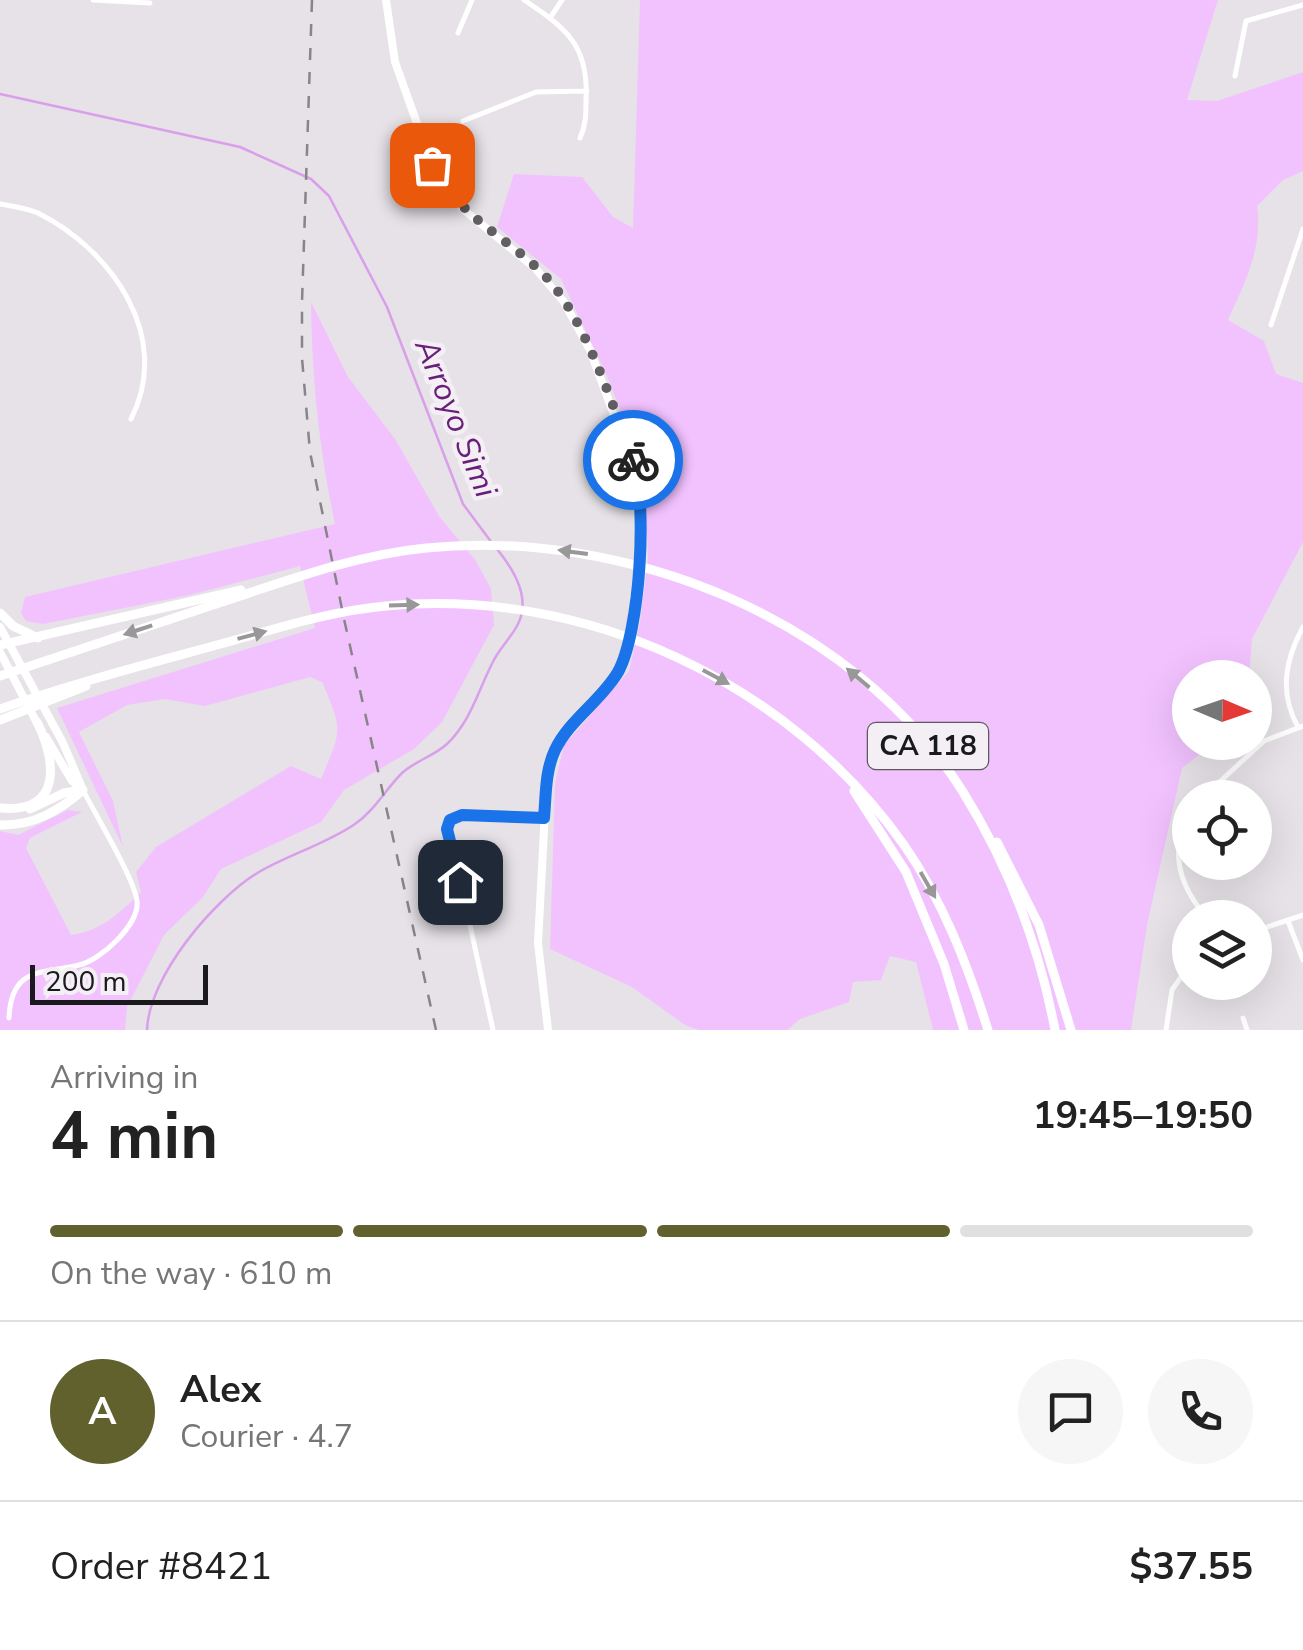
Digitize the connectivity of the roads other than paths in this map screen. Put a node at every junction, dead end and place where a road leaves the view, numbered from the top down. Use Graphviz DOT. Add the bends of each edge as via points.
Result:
graph roads {
  1 [pos="386,0"];
  2 [pos="472,0"];
  3 [pos="524,0"];
  4 [pos="562,0"];
  5 [pos="94,1"];
  6 [pos="150,3"];
  7 [pos="1303,5"];
  8 [pos="550,18"];
  9 [pos="458,33"];
  10 [pos="1236,76"];
  11 [pos="587,90"];
  12 [pos="463,121"];
  13 [pos="580,138"];
  14 [pos="0,204"];
  15 [pos="1303,229"];
  16 [pos="1272,325"];
  17 [pos="130,419"];
  18 [pos="297,577"];
  19 [pos="0,614"];
  20 [pos="1303,627"];
  21 [pos="0,628"];
  22 [pos="40,638"];
  23 [pos="4,648"];
  24 [pos="0,676"];
  25 [pos="62,691"];
  26 [pos="0,709"];
  27 [pos="0,720"];
  28 [pos="36,722"];
  29 [pos="1301,726"];
  30 [pos="848,780"];
  31 [pos="1222,780"];
  32 [pos="83,790"];
  33 [pos="962,790"];
  34 [pos="6,808"];
  35 [pos="544,818"];
  36 [pos="0,825"];
  37 [pos="1303,915"];
  38 [pos="1288,920"];
  39 [pos="1272,925"];
  40 [pos="1303,960"];
  41 [pos="1172,990"];
  42 [pos="8,1018"];
  43 [pos="1243,1018"];
  44 [pos="493,1030"];
  45 [pos="548,1030"];
  46 [pos="964,1030"];
  47 [pos="988,1030"];
  48 [pos="1055,1030"];
  49 [pos="1071,1030"];
  50 [pos="1166,1030"];
  51 [pos="1247,1030"];
  1 -- 35 [label="street" via="396,62 432,165 464,210 547,279 564,302 590,350 641,488 627,649 609,686 554,751"];
  2 -- 9 [label="street"];
  3 -- 8 [label="street"];
  4 -- 8 [label="street"];
  5 -- 6 [label="street"];
  7 -- 10 [label="street" via="1246,21"];
  8 -- 11 [label="street" via="574,41"];
  11 -- 12 [label="street" via="536,92"];
  11 -- 13 [label="street"];
  14 -- 17 [label="street" via="34,211 73,233 122,288 144,355 142,392"];
  15 -- 16 [label="street"];
  18 -- 22 [label="highway, CA 118"];
  18 -- 24 [label="highway, one-way"];
  33 -- 18 [label="highway, CA 118, one-way" via="905,721 835,660 737,602 668,574 587,554 487,545 397,552"];
  19 -- 22 [label="highway"];
  20 -- 29 [label="street" via="1286,668 1287,696"];
  21 -- 23 [label="street"];
  22 -- 23 [label="highway"];
  23 -- 28 [label="street"];
  23 -- 32 [label="street" via="63,742"];
  25 -- 26 [label="highway"];
  25 -- 27 [label="highway, CA 118"];
  25 -- 30 [label="highway, CA 118, one-way" via="359,609 479,606 553,617 655,648 764,704"];
  28 -- 32 [label="street"];
  28 -- 34 [label="highway" via="53,771 41,797"];
  29 -- 31 [label="street" via="1264,741"];
  30 -- 46 [label="highway" via="906,872"];
  30 -- 47 [label="highway, CA 118, one-way" via="904,846 933,893"];
  32 -- 34 [label="highway" via="31,809"];
  32 -- 36 [label="highway" via="33,822"];
  32 -- 42 [label="street" via="137,898 135,919 89,962 44,969 25,980"];
  33 -- 48 [label="highway, CA 118" via="1020,904"];
  33 -- 49 [label="highway" via="1026,895"];
  35 -- 44 [label="street" via="450,820"];
  35 -- 45 [label="street" via="538,943"];
  37 -- 38 [label="street"];
  38 -- 39 [label="street"];
  38 -- 40 [label="street"];
  41 -- 50 [label="street"];
  43 -- 51 [label="street"];
}
